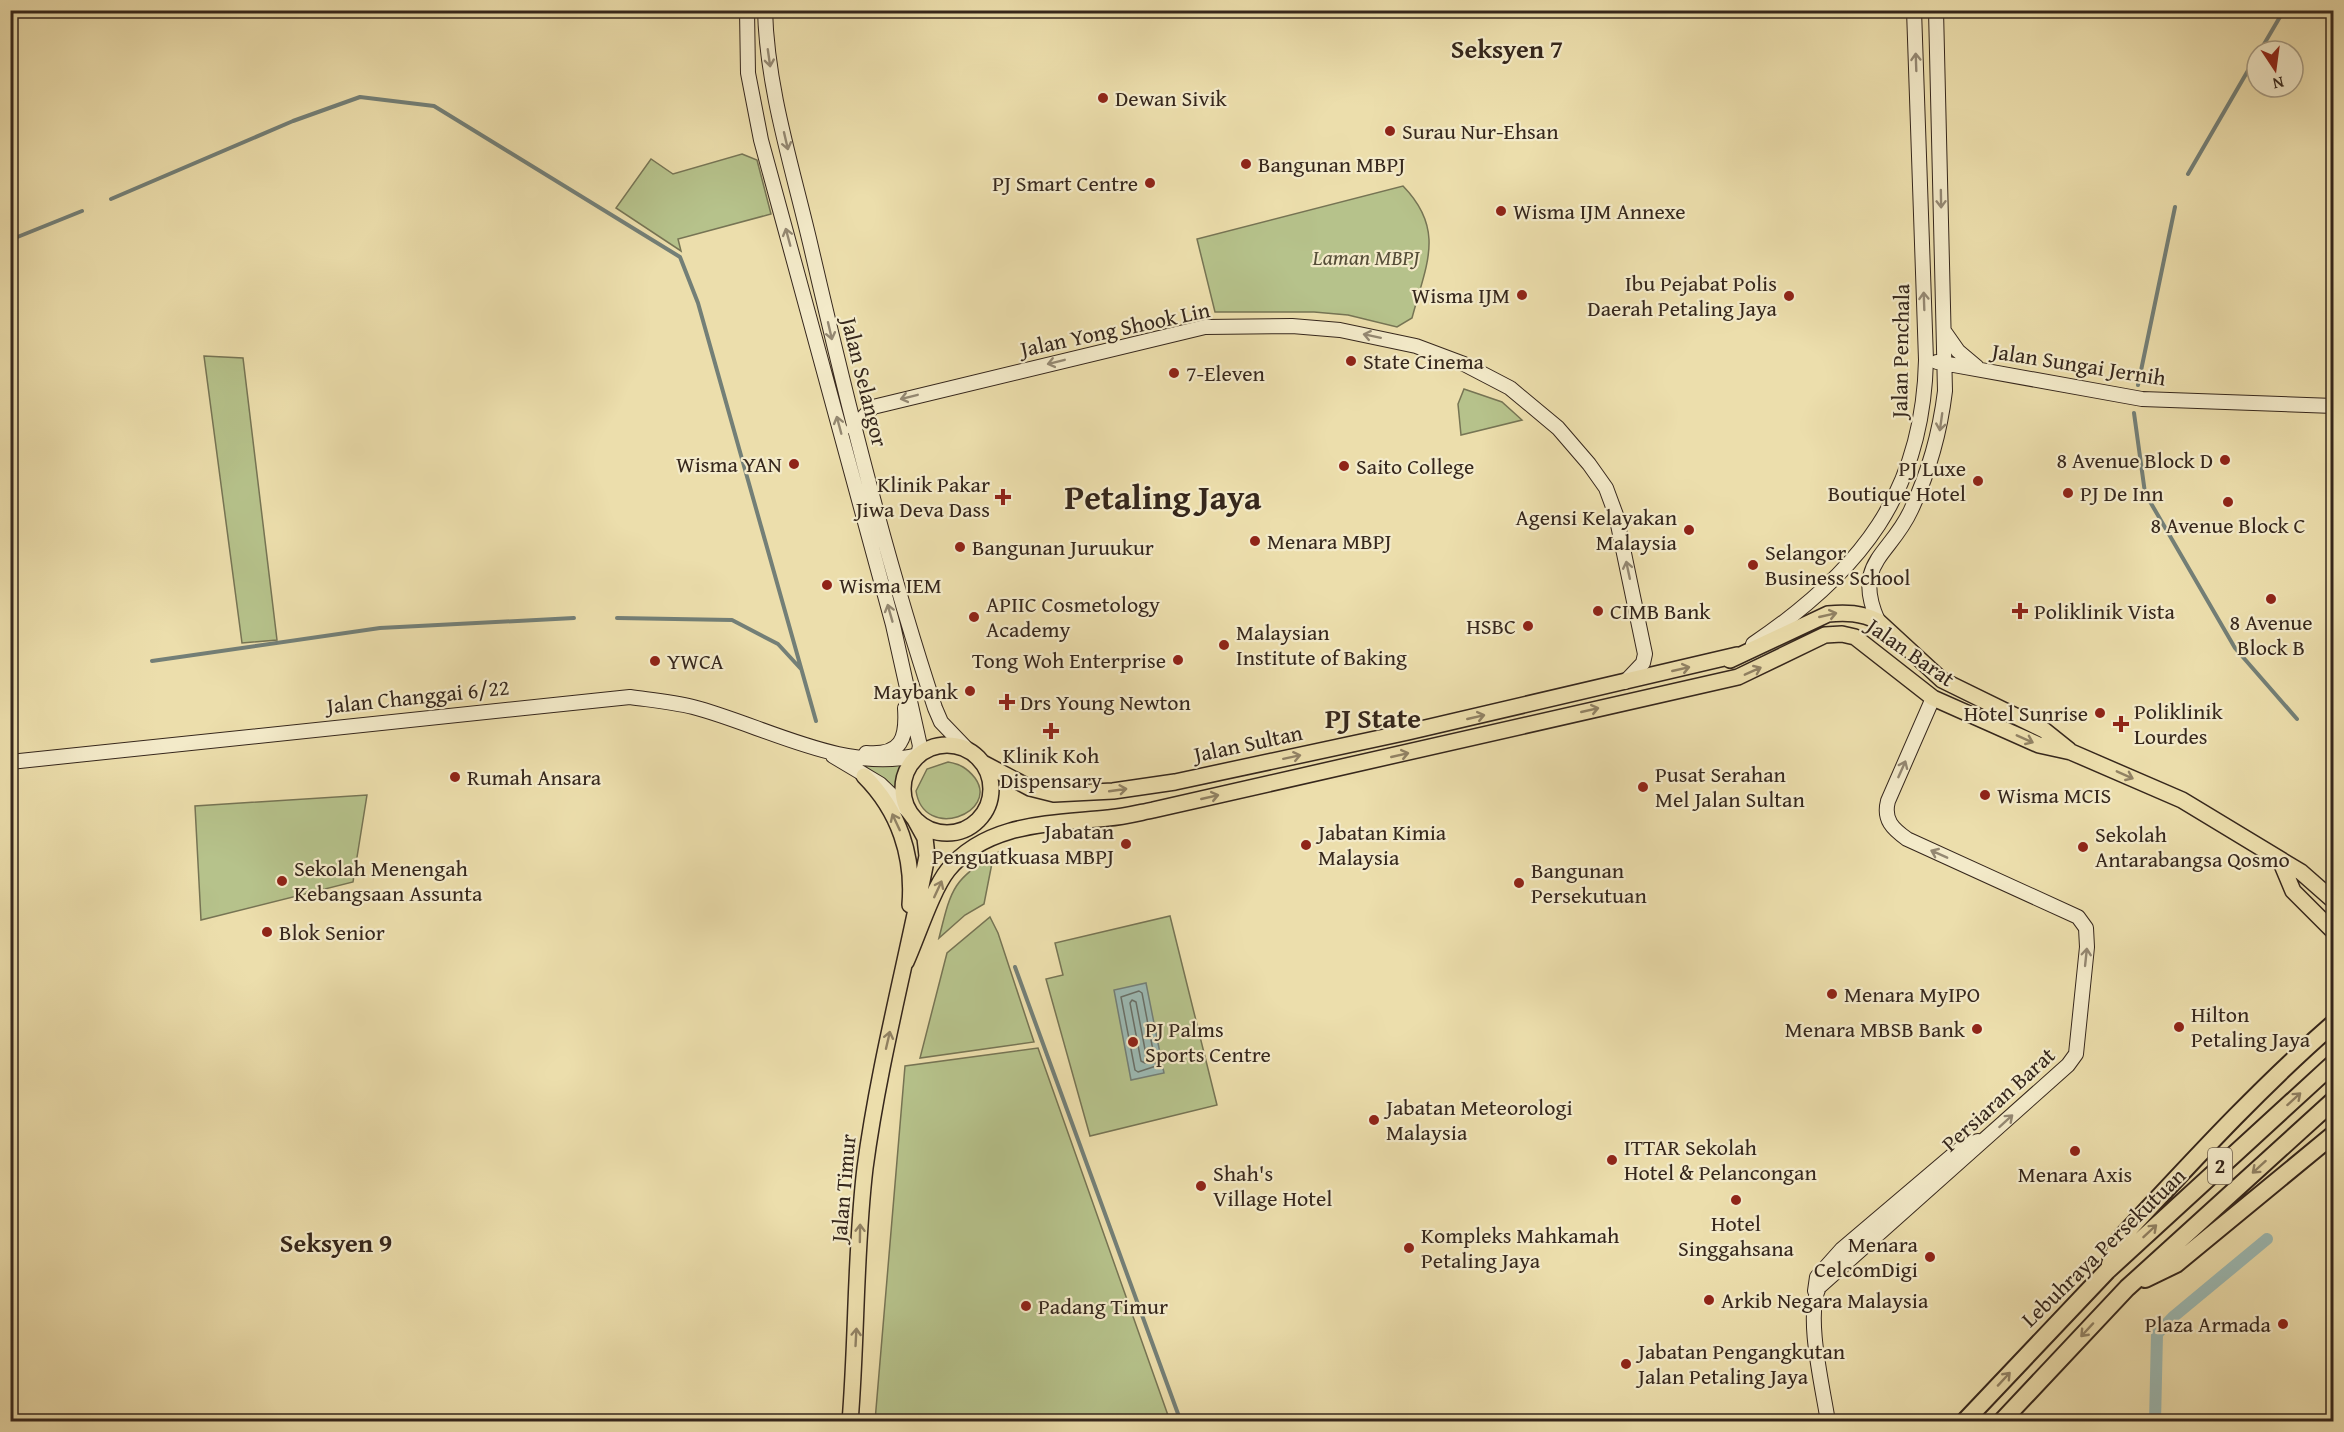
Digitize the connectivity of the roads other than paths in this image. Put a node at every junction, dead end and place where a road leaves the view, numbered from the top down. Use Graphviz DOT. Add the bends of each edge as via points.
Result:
graph roads {
  1 [pos="747,10"];
  2 [pos="765,10"];
  3 [pos="1914,10"];
  4 [pos="1936,10"];
  5 [pos="1944,331"];
  6 [pos="1926,360"];
  7 [pos="1945,363"];
  8 [pos="1982,370"];
  9 [pos="1945,390"];
  10 [pos="2334,406"];
  11 [pos="853,428"];
  12 [pos="1878,621"];
  13 [pos="1737,655"];
  14 [pos="903,670"];
  15 [pos="1625,682"];
  16 [pos="1697,685"];
  17 [pos="1933,698"];
  18 [pos="966,748"];
  19 [pos="824,750"];
  20 [pos="2071,752"];
  21 [pos="918,755"];
  22 [pos="10,762"];
  23 [pos="983,763"];
  24 [pos="864,776"];
  25 [pos="911,815"];
  26 [pos="1045,823"];
  27 [pos="2280,860"];
  28 [pos="2334,901"];
  29 [pos="2334,932"];
  30 [pos="906,962"];
  31 [pos="2334,1023"];
  32 [pos="2334,1063"];
  33 [pos="2334,1100"];
  34 [pos="2334,1134"];
  35 [pos="2107,1271"];
  36 [pos="2127,1288"];
  37 [pos="850,1422"];
  38 [pos="1828,1422"];
  39 [pos="1964,1422"];
  40 [pos="2001,1422"];
  14 -- 1 [label="main road, Jalan Selangor, one-way" via="761,140 748,73"];
  2 -- 11 [label="main road, Jalan Selangor, one-way" via="773,84"];
  6 -- 3 [label="main road, Jalan Penchala, one-way"];
  4 -- 5 [label="main road, Jalan Penchala, one-way"];
  5 -- 7 [label="main road, Jalan Penchala"];
  5 -- 8 [label="main road" via="1958,351"];
  6 -- 7 [label="main road, Jalan Sungai Jernih"];
  6 -- 13 [label="main road, Jalan Penchala" via="1919,431 1905,471 1873,537 1796,616"];
  7 -- 8 [label="main road, Jalan Sungai Jernih"];
  7 -- 9 [label="main road, Jalan Penchala"];
  8 -- 9 [label="main road" via="1962,374"];
  8 -- 10 [label="main road, Jalan Sungai Jernih" via="2142,399"];
  9 -- 12 [label="main road, Jalan Penchala, one-way" via="1940,433 1910,512 1871,571 1868,593"];
  15 -- 11 [label="main road, Jalan Yong Shook Lin, one-way" via="1643,663 1644,645 1616,515 1606,488 1558,428 1510,388 1464,364 1416,346 1340,330 1205,327 873,407"];
  11 -- 18 [label="main road, Jalan Selangor" via="897,591 934,708 941,722"];
  13 -- 12 [label="main road, Jalan Barat, one-way" via="1828,614 1851,613"];
  12 -- 20 [label="main road, Jalan Barat" via="1942,680 2044,730"];
  15 -- 13 [label="main road, Jalan Sultan, one-way"];
  13 -- 16 [label="main road, Jalan Barat"];
  14 -- 19 [label="main road" via="903,740 896,747 874,753"];
  14 -- 21 [label="main road, Jalan Selangor" via="920,746"];
  23 -- 15 [label="main road, Jalan Sultan, one-way" via="1030,788 1054,794 1113,791 1247,767"];
  16 -- 17 [label="main road, Jalan Barat, one-way" via="1738,677 1816,638 1842,634 1862,641"];
  26 -- 16 [label="main road, Jalan Sultan, one-way" via="1153,810"];
  17 -- 20 [label="main road, Jalan Barat, one-way" via="2039,746"];
  38 -- 17 [label="main road, Persiaran Barat, one-way" via="1812,1315 1819,1287 2073,1059 2087,936 2078,917 1907,839 1889,824 1885,810 1888,801"];
  18 -- 21 [label="main road" via="941,744"];
  18 -- 23 [label="main road"];
  19 -- 21 [label="main road, Jalan Changgai 6/22" via="883,761"];
  19 -- 22 [label="main road, Jalan Changgai 6/22" via="692,707 622,697"];
  19 -- 24 [label="main road, Jalan Changgai 6/22"];
  20 -- 27 [label="main road, Jalan Barat, one-way" via="2202,811"];
  21 -- 25 [label="main road" via="903,784"];
  23 -- 25 [label="main road" via="991,794 975,823 944,833 933,831"];
  24 -- 25 [label="main road, Jalan Changgai 6/22" via="880,784"];
  30 -- 24 [label="main road, one-way" via="909,860 893,815"];
  25 -- 30 [label="main road, Jalan Timur" via="925,838 927,856"];
  30 -- 26 [label="main road, Jalan Timur, one-way" via="947,871 1002,833"];
  27 -- 28 [label="main road, Jalan Barat" via="2311,879"];
  27 -- 29 [label="main road" via="2293,891"];
  37 -- 30 [label="main road, Jalan Timur, one-way" via="865,1170 880,1073"];
  31 -- 35 [label="highway" via="2276,1073 2120,1239"];
  35 -- 32 [label="highway, Lebuhraya Persekutuan / 2, one-way"];
  33 -- 36 [label="highway, Lebuhraya Persekutuan / 2, one-way"];
  34 -- 36 [label="highway" via="2176,1264"];
  39 -- 35 [label="highway, Lebuhraya Persekutuan / 2, one-way"];
  36 -- 40 [label="highway, Lebuhraya Persekutuan / 2, one-way"];
}
